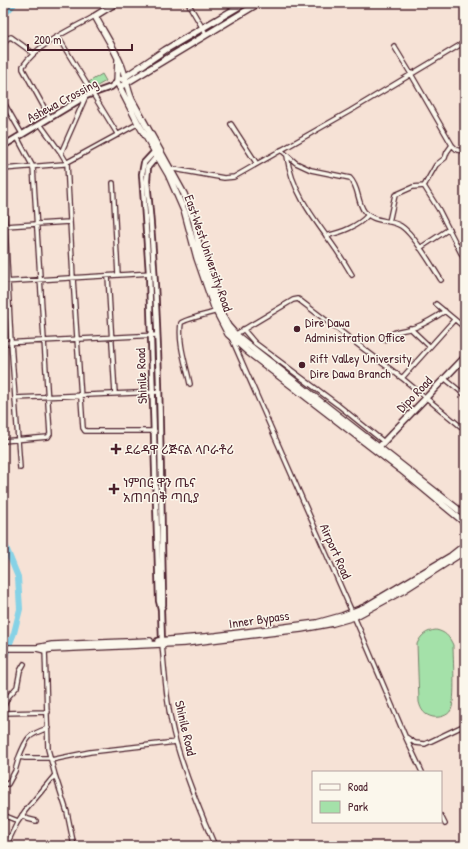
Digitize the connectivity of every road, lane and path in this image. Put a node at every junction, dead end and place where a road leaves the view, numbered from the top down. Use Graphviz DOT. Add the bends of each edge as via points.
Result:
graph roads {
  1 [pos="116,3"];
  2 [pos="188,3"];
  3 [pos="259,3"];
  4 [pos="242,4"];
  5 [pos="95,16"];
  6 [pos="203,29"];
  7 [pos="206,34"];
  8 [pos="58,37"];
  9 [pos="465,42"];
  10 [pos="3,45"];
  11 [pos="394,46"];
  12 [pos="34,53"];
  13 [pos="118,59"];
  14 [pos="412,74"];
  15 [pos="125,81"];
  16 [pos="118,85"];
  17 [pos="92,93"];
  18 [pos="86,96"];
  19 [pos="3,101"];
  20 [pos="50,118"];
  21 [pos="140,122"];
  22 [pos="40,124"];
  23 [pos="231,124"];
  24 [pos="22,134"];
  25 [pos="118,135"];
  26 [pos="17,137"];
  27 [pos="452,145"];
  28 [pos="3,146"];
  29 [pos="281,150"];
  30 [pos="465,151"];
  31 [pos="158,152"];
  32 [pos="61,153"];
  33 [pos="287,156"];
  34 [pos="67,163"];
  35 [pos="257,164"];
  36 [pos="33,168"];
  37 [pos="167,168"];
  38 [pos="3,169"];
  39 [pos="3,182"];
  40 [pos="113,183"];
  41 [pos="424,186"];
  42 [pos="368,215"];
  43 [pos="70,222"];
  44 [pos="389,222"];
  45 [pos="37,224"];
  46 [pos="4,226"];
  47 [pos="449,229"];
  48 [pos="326,236"];
  49 [pos="420,248"];
  50 [pos="465,261"];
  51 [pos="155,272"];
  52 [pos="149,273"];
  53 [pos="118,275"];
  54 [pos="352,275"];
  55 [pos="108,276"];
  56 [pos="72,278"];
  57 [pos="41,280"];
  58 [pos="441,280"];
  59 [pos="8,281"];
  60 [pos="3,282"];
  61 [pos="436,304"];
  62 [pos="218,311"];
  63 [pos="445,312"];
  64 [pos="454,320"];
  65 [pos="410,328"];
  66 [pos="465,328"];
  67 [pos="243,330"];
  68 [pos="151,335"];
  69 [pos="157,335"];
  70 [pos="233,336"];
  71 [pos="112,337"];
  72 [pos="77,338"];
  73 [pos="384,340"];
  74 [pos="44,341"];
  75 [pos="11,342"];
  76 [pos="3,343"];
  77 [pos="430,347"];
  78 [pos="465,357"];
  79 [pos="402,378"];
  80 [pos="444,378"];
  81 [pos="190,384"];
  82 [pos="465,387"];
  83 [pos="152,392"];
  84 [pos="159,392"];
  85 [pos="461,392"];
  86 [pos="115,394"];
  87 [pos="82,395"];
  88 [pos="465,395"];
  89 [pos="48,397"];
  90 [pos="15,398"];
  91 [pos="426,398"];
  92 [pos="465,430"];
  93 [pos="154,431"];
  94 [pos="160,431"];
  95 [pos="19,439"];
  96 [pos="3,441"];
  97 [pos="384,442"];
  98 [pos="377,449"];
  99 [pos="20,468"];
  100 [pos="465,515"];
  101 [pos="465,523"];
  102 [pos="465,546"];
  103 [pos="465,552"];
  104 [pos="161,610"];
  105 [pos="353,615"];
  106 [pos="162,642"];
  107 [pos="3,648"];
  108 [pos="45,648"];
  109 [pos="24,664"];
  110 [pos="3,708"];
  111 [pos="48,712"];
  112 [pos="5,713"];
  113 [pos="465,725"];
  114 [pos="48,728"];
  115 [pos="405,736"];
  116 [pos="176,742"];
  117 [pos="19,757"];
  118 [pos="50,759"];
  119 [pos="422,771"];
  120 [pos="55,775"];
  121 [pos="3,784"];
  122 [pos="3,815"];
  123 [pos="22,815"];
  124 [pos="442,818"];
  125 [pos="18,821"];
  126 [pos="36,821"];
  127 [pos="445,824"];
  128 [pos="6,846"];
  129 [pos="74,846"];
  130 [pos="215,846"];
  1 -- 5 [label="main road"];
  2 -- 6 [label="street"];
  3 -- 7 [label="main road"];
  4 -- 6 [label="main road"];
  5 -- 8 [label="street"];
  5 -- 13 [label="main road, East West University Road"];
  6 -- 7 [label="street"];
  6 -- 15 [label="main road" via="165,50"];
  7 -- 15 [label="main road"];
  8 -- 12 [label="street"];
  8 -- 17 [label="street"];
  9 -- 14 [label="street"];
  10 -- 12 [label="street" via="11,37"];
  11 -- 14 [label="street"];
  12 -- 20 [label="street" via="23,69"];
  13 -- 15 [label="main road, East West University Road"];
  13 -- 16 [label="main road"];
  14 -- 27 [label="street"];
  14 -- 29 [label="street"];
  15 -- 16 [label="main road"];
  15 -- 21 [label="main road, East West University Road"];
  16 -- 17 [label="street, Ashewa Crossing"];
  16 -- 21 [label="main road, East West University Road"];
  17 -- 18 [label="street, Ashewa Crossing"];
  17 -- 25 [label="street"];
  18 -- 20 [label="street, Ashewa Crossing"];
  18 -- 32 [label="street"];
  19 -- 24 [label="street"];
  20 -- 22 [label="street, Ashewa Crossing"];
  21 -- 25 [label="street"];
  21 -- 31 [label="main road, East West University Road"];
  22 -- 24 [label="street, Ashewa Crossing"];
  22 -- 32 [label="street"];
  23 -- 35 [label="street"];
  24 -- 26 [label="street, Ashewa Crossing"];
  25 -- 34 [label="street"];
  26 -- 28 [label="street, Ashewa Crossing"];
  26 -- 36 [label="street"];
  27 -- 30 [label="street" via="457,150"];
  27 -- 41 [label="street"];
  29 -- 33 [label="street"];
  29 -- 35 [label="street"];
  31 -- 37 [label="main road, East West University Road"];
  31 -- 51 [label="street, Shinile Road" via="148,168 147,181"];
  31 -- 52 [label="street, Shinile Road" via="146,160 142,168"];
  32 -- 34 [label="street"];
  33 -- 42 [label="street" via="314,171 350,178 357,189 362,208"];
  33 -- 48 [label="street" via="291,177"];
  34 -- 36 [label="street"];
  34 -- 43 [label="street"];
  35 -- 37 [label="street" via="234,176 224,178"];
  36 -- 38 [label="street"];
  36 -- 45 [label="street"];
  37 -- 62 [label="main road, East West University Road" via="185,205 196,258"];
  39 -- 46 [label="street"];
  40 -- 53 [label="street"];
  41 -- 44 [label="street" via="413,187 394,195"];
  41 -- 47 [label="street"];
  42 -- 44 [label="street"];
  42 -- 48 [label="street" via="356,225 340,233"];
  43 -- 45 [label="street"];
  43 -- 56 [label="street"];
  44 -- 49 [label="street" via="400,225"];
  45 -- 46 [label="street"];
  45 -- 57 [label="street"];
  46 -- 59 [label="street"];
  47 -- 49 [label="street"];
  47 -- 50 [label="street"];
  48 -- 54 [label="street"];
  49 -- 58 [label="street"];
  51 -- 52 [label="street"];
  51 -- 69 [label="street, Shinile Road"];
  52 -- 53 [label="street"];
  52 -- 68 [label="street, Shinile Road"];
  53 -- 55 [label="street"];
  55 -- 56 [label="street"];
  55 -- 71 [label="street"];
  56 -- 57 [label="street"];
  56 -- 72 [label="street"];
  57 -- 59 [label="street"];
  57 -- 74 [label="street"];
  59 -- 60 [label="street"];
  59 -- 75 [label="street"];
  61 -- 63 [label="street"];
  62 -- 70 [label="main road, East West University Road"];
  62 -- 81 [label="street" via="187,319 182,323 181,347"];
  63 -- 64 [label="street"];
  63 -- 65 [label="street" via="428,322"];
  64 -- 66 [label="street"];
  64 -- 77 [label="street"];
  65 -- 73 [label="street" via="395,332"];
  65 -- 77 [label="street"];
  67 -- 70 [label="street"];
  67 -- 79 [label="street" via="298,299"];
  67 -- 97 [label="street"];
  68 -- 69 [label="street"];
  68 -- 71 [label="street"];
  68 -- 83 [label="street, Shinile Road"];
  69 -- 84 [label="street, Shinile Road"];
  70 -- 98 [label="main road, East West University Road"];
  70 -- 105 [label="street, Airport Road"];
  71 -- 72 [label="street"];
  71 -- 86 [label="street"];
  72 -- 74 [label="street"];
  72 -- 87 [label="street"];
  74 -- 75 [label="street"];
  74 -- 89 [label="street"];
  75 -- 76 [label="street"];
  75 -- 90 [label="street"];
  77 -- 79 [label="street"];
  78 -- 80 [label="main road, Dipo Road"];
  79 -- 91 [label="street"];
  80 -- 85 [label="street"];
  80 -- 91 [label="main road, Dipo Road"];
  82 -- 85 [label="street"];
  83 -- 84 [label="street"];
  83 -- 86 [label="street"];
  83 -- 93 [label="street, Shinile Road"];
  84 -- 94 [label="street, Shinile Road"];
  85 -- 88 [label="street"];
  86 -- 87 [label="street"];
  87 -- 89 [label="street"];
  87 -- 93 [label="street" via="85,431"];
  89 -- 90 [label="street"];
  89 -- 95 [label="street" via="49,436"];
  90 -- 95 [label="street"];
  91 -- 92 [label="street"];
  91 -- 97 [label="main road, Dipo Road"];
  93 -- 94 [label="street"];
  93 -- 104 [label="street, Shinile Road"];
  94 -- 104 [label="street, Shinile Road" via="163,596"];
  95 -- 96 [label="street"];
  95 -- 99 [label="street"];
  97 -- 98 [label="main road, Dipo Road"];
  98 -- 100 [label="main road, East West University Road"];
  98 -- 101 [label="main road, East West University Road"];
  102 -- 105 [label="main road, Inner Bypass"];
  103 -- 105 [label="main road, Inner Bypass" via="404,590"];
  104 -- 106 [label="street, Shinile Road"];
  105 -- 106 [label="main road, Inner Bypass" via="216,638"];
  105 -- 115 [label="street, Airport Road"];
  106 -- 108 [label="main road, Inner Bypass"];
  106 -- 116 [label="street, Shinile Road"];
  107 -- 108 [label="main road, Inner Bypass"];
  108 -- 111 [label="street"];
  109 -- 110 [label="street" via="17,688 8,697"];
  110 -- 112 [label="street"];
  111 -- 112 [label="street"];
  111 -- 114 [label="street"];
  113 -- 115 [label="street" via="425,744 415,743"];
  114 -- 117 [label="street" via="29,736"];
  114 -- 118 [label="street"];
  115 -- 119 [label="street, Airport Road"];
  116 -- 118 [label="street"];
  116 -- 130 [label="street, Shinile Road"];
  117 -- 118 [label="street"];
  117 -- 121 [label="street" via="8,784"];
  118 -- 120 [label="street"];
  120 -- 123 [label="street"];
  120 -- 129 [label="street" via="67,812"];
  122 -- 125 [label="street"];
  123 -- 125 [label="street"];
  123 -- 126 [label="street"];
  124 -- 127 [label="street"];
  125 -- 128 [label="street"];
}
